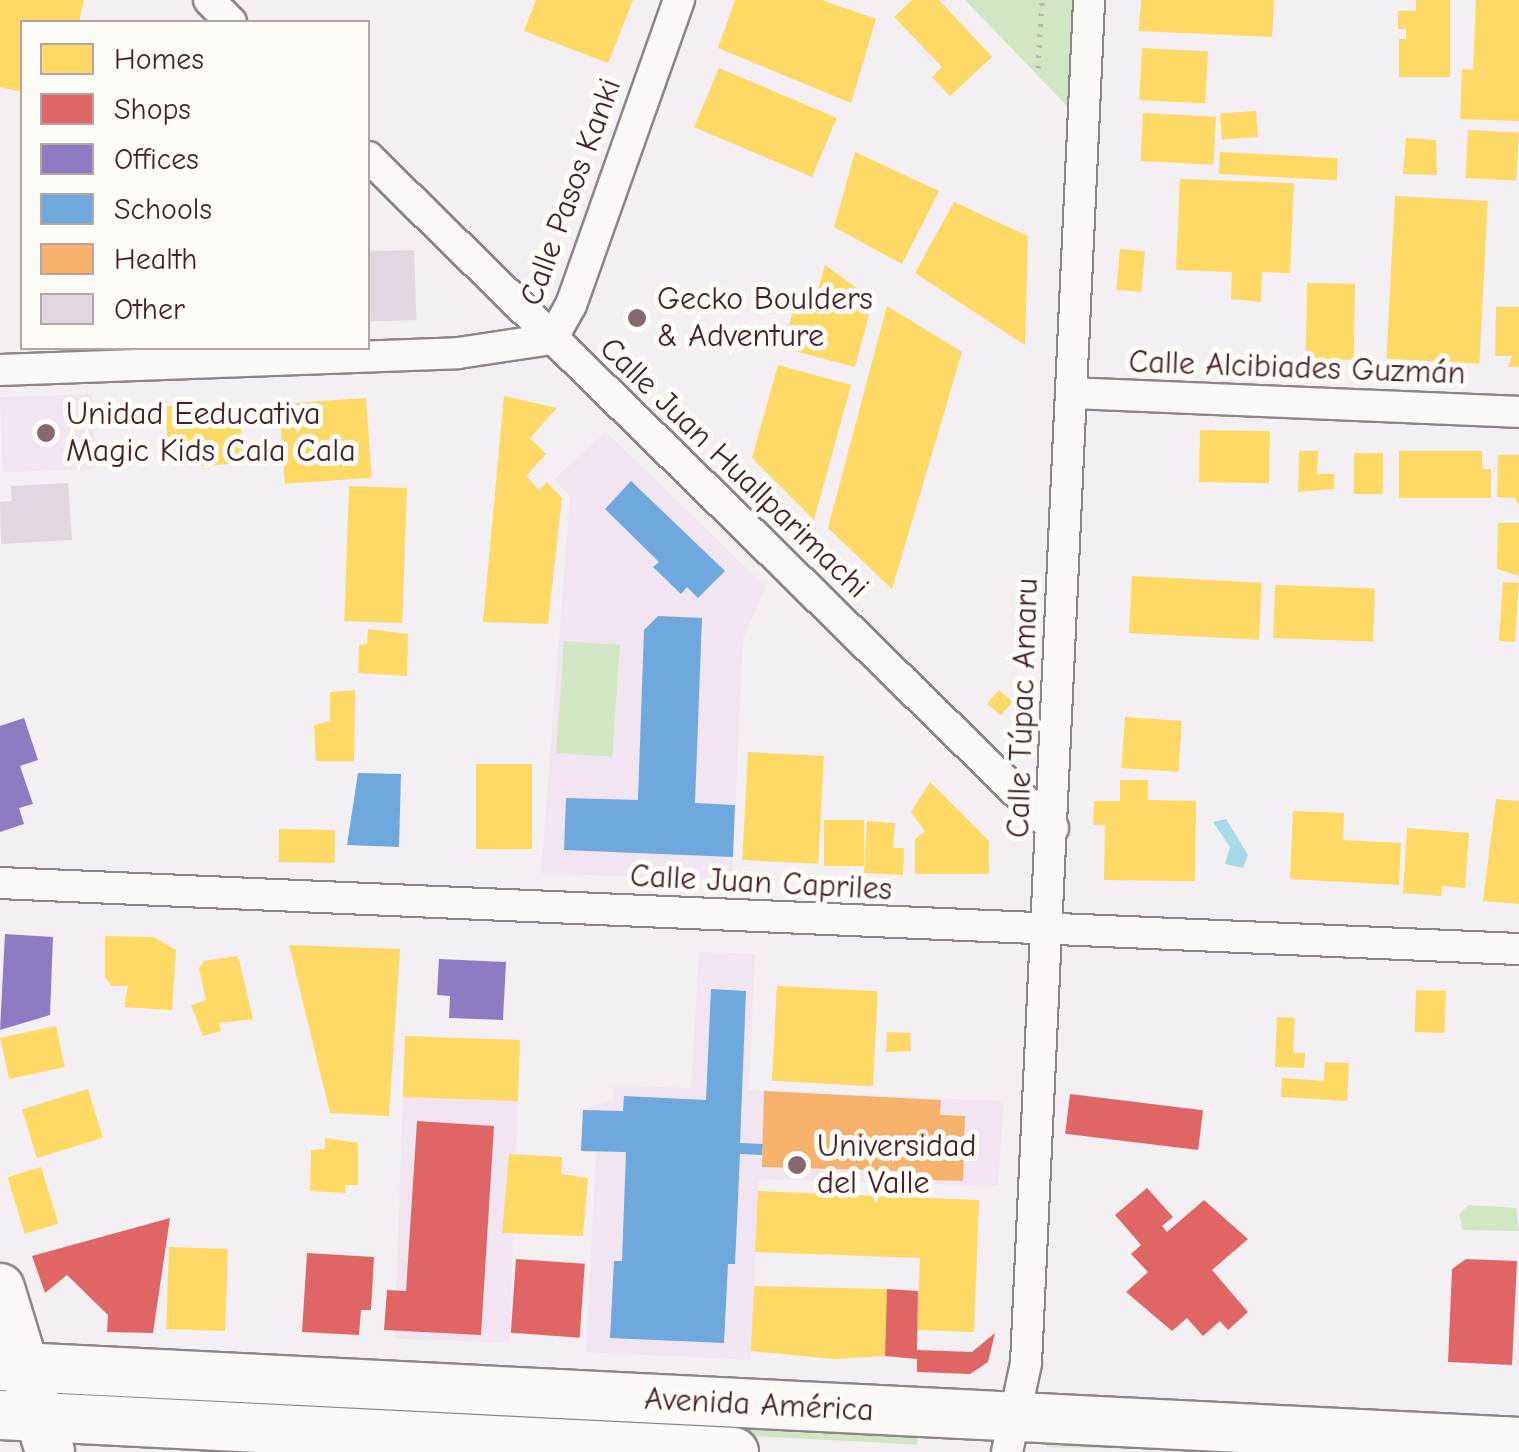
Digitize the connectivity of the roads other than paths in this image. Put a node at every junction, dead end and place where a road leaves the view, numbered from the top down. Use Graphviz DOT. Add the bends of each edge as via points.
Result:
graph roads {
  1 [pos="209,0"];
  2 [pos="679,0"];
  3 [pos="1089,0"];
  4 [pos="230,20"];
  5 [pos="370,159"];
  6 [pos="552,340"];
  7 [pos="0,370"];
  8 [pos="1071,394"];
  9 [pos="1519,412"];
  10 [pos="1054,828"];
  11 [pos="0,882"];
  12 [pos="1050,931"];
  13 [pos="1519,949"];
  14 [pos="0,1288"];
  15 [pos="12,1367"];
  16 [pos="159,1422"];
  17 [pos="30,1428"];
  18 [pos="1011,1435"];
  19 [pos="1519,1442"];
  20 [pos="108,1452"];
  21 [pos="734,1452"];
  1 -- 4 [label="street"];
  2 -- 6 [label="street, Calle Pasos Kanki" via="571,304"];
  3 -- 8 [label="street, Calle Túpac Amaru"];
  5 -- 6 [label="street, Calle Juan Huallparimachi"];
  6 -- 7 [label="street, Calle Pasos Kanki" via="458,353"];
  6 -- 10 [label="street, Calle Juan Huallparimachi"];
  8 -- 9 [label="street, Calle Alcibiades Guzmán"];
  8 -- 10 [label="street, Calle Túpac Amaru"];
  10 -- 12 [label="street, Calle Túpac Amaru"];
  11 -- 12 [label="street, Calle Juan Capriles"];
  12 -- 13 [label="street, Calle Juan Capriles"];
  12 -- 18 [label="street, Calle Túpac Amaru" via="1026,1364"];
  14 -- 15 [label="main road"];
  15 -- 17 [label="main road"];
  15 -- 18 [label="main road, Avenida América"];
  16 -- 17 [label="main road, Avenida América"];
  16 -- 20 [label="main road"];
  16 -- 21 [label="main road, Avenida América"];
  18 -- 19 [label="main road, Avenida América"];
}
